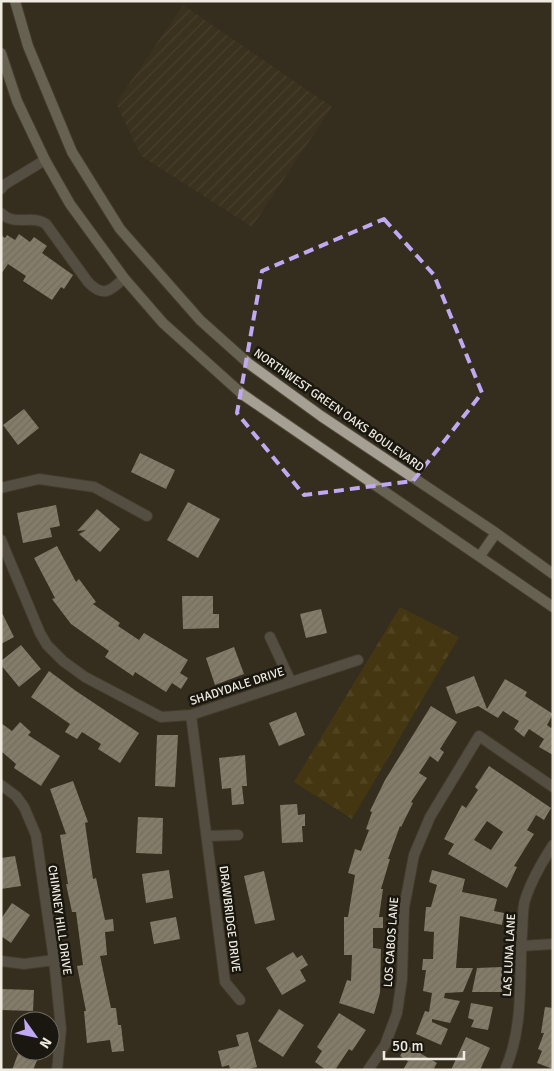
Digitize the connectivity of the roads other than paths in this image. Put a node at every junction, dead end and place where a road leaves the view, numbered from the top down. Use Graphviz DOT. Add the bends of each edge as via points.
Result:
graph roads {
  1 [pos="16,1"];
  2 [pos="1,53"];
  3 [pos="45,160"];
  4 [pos="1,189"];
  5 [pos="1,213"];
  6 [pos="124,278"];
  7 [pos="1,488"];
  8 [pos="147,516"];
  9 [pos="496,533"];
  10 [pos="1,540"];
  11 [pos="480,556"];
  12 [pos="553,574"];
  13 [pos="553,607"];
  14 [pos="270,638"];
  15 [pos="358,660"];
  16 [pos="291,682"];
  17 [pos="191,715"];
  18 [pos="1,785"];
  19 [pos="553,787"];
  20 [pos="207,836"];
  21 [pos="238,836"];
  22 [pos="553,846"];
  23 [pos="553,944"];
  24 [pos="521,946"];
  25 [pos="54,960"];
  26 [pos="1,961"];
  27 [pos="240,1000"];
  28 [pos="57,1070"];
  29 [pos="368,1070"];
  30 [pos="505,1070"];
  1 -- 9 [label="main road, NORTHWEST GREEN OAKS BOULEVARD" via="28,46 72,152 120,229 200,320 248,363 321,416"];
  2 -- 3 [label="main road" via="17,101"];
  3 -- 4 [label="street"];
  3 -- 6 [label="main road" via="70,204"];
  5 -- 6 [label="street" via="13,220 43,222 92,286 101,291 111,290"];
  6 -- 11 [label="main road" via="163,323 242,394"];
  7 -- 8 [label="street" via="39,479 94,487"];
  9 -- 11 [label="main road"];
  9 -- 12 [label="main road, NORTHWEST GREEN OAKS BOULEVARD"];
  10 -- 17 [label="street, SHADYDALE DRIVE" via="40,633 63,661 85,677 161,717"];
  11 -- 13 [label="main road"];
  14 -- 16 [label="street"];
  15 -- 16 [label="street, SHADYDALE DRIVE"];
  16 -- 17 [label="street, SHADYDALE DRIVE"];
  17 -- 20 [label="street, DRAWBRIDGE DRIVE"];
  18 -- 25 [label="street, CHIMNEY HILL DRIVE" via="16,796 36,835"];
  19 -- 29 [label="street, LOS CABOS LANE" via="479,736 430,817 414,855 404,908 402,979 397,1013 385,1045"];
  20 -- 21 [label="street"];
  20 -- 27 [label="street, DRAWBRIDGE DRIVE" via="225,982"];
  22 -- 24 [label="street, LAS LUNA LANE" via="524,901"];
  23 -- 24 [label="street"];
  24 -- 30 [label="street, LAS LUNA LANE" via="519,1016"];
  25 -- 26 [label="street" via="24,964"];
  25 -- 28 [label="street, CHIMNEY HILL DRIVE" via="61,1028"];
}
